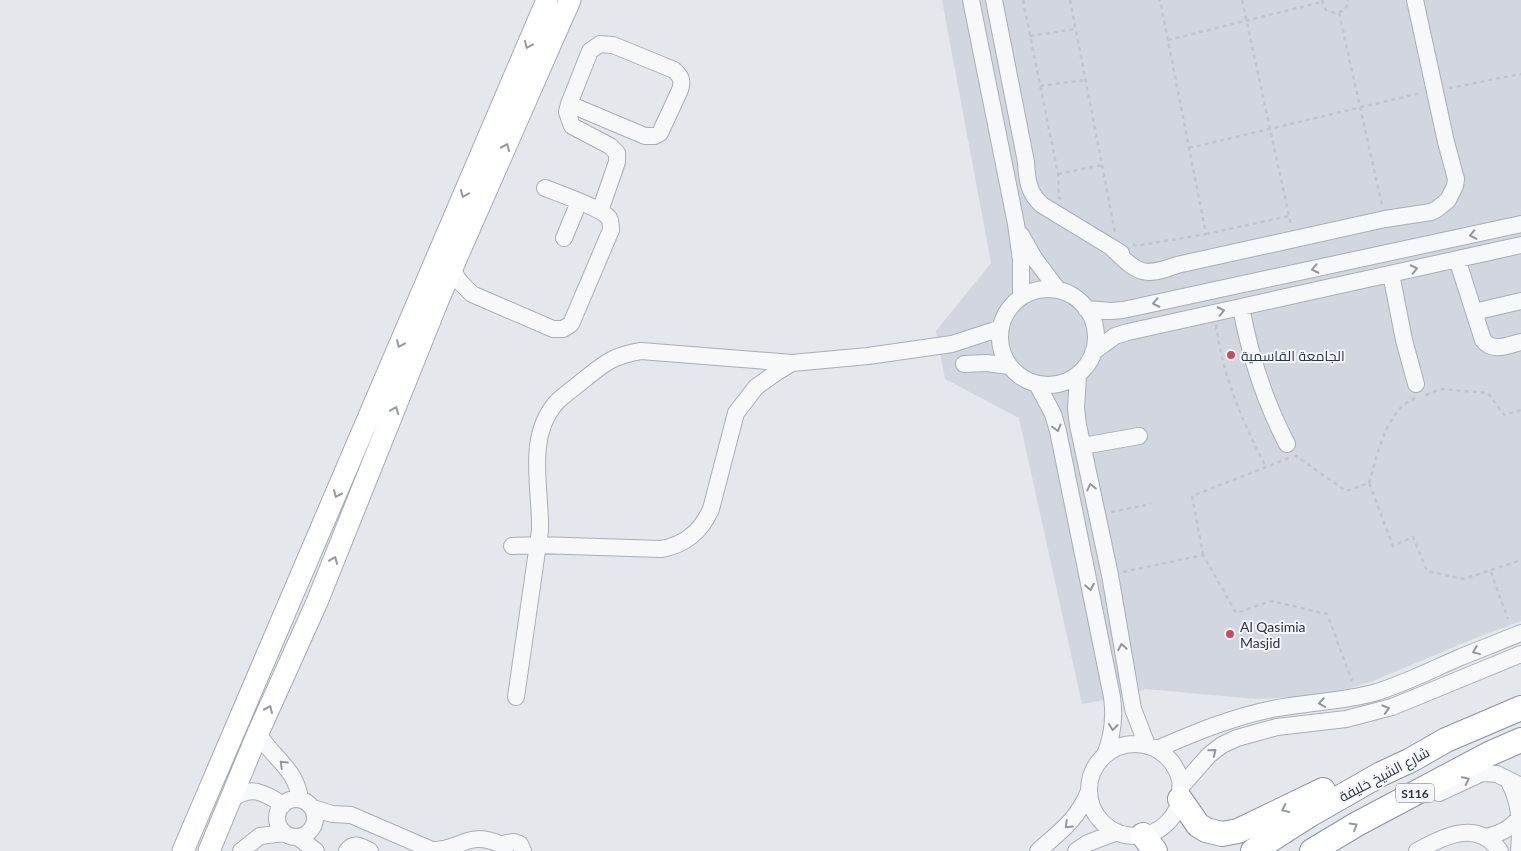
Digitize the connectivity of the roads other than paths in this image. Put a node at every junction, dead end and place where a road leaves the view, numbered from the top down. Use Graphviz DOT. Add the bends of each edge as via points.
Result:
graph roads {
  1 [pos="547,0"];
  2 [pos="570,0"];
  3 [pos="971,0"];
  4 [pos="994,0"];
  5 [pos="1415,0"];
  6 [pos="569,104"];
  7 [pos="545,188"];
  8 [pos="579,202"];
  9 [pos="600,211"];
  10 [pos="1016,224"];
  11 [pos="1521,224"];
  12 [pos="564,238"];
  13 [pos="1521,245"];
  14 [pos="1457,259"];
  15 [pos="452,270"];
  16 [pos="1391,274"];
  17 [pos="1058,290"];
  18 [pos="472,294"];
  19 [pos="1020,297"];
  20 [pos="440,298"];
  21 [pos="1521,301"];
  22 [pos="1242,307"];
  23 [pos="1086,309"];
  24 [pos="1474,312"];
  25 [pos="1001,328"];
  26 [pos="1521,342"];
  27 [pos="1093,352"];
  28 [pos="792,364"];
  29 [pos="964,364"];
  30 [pos="1010,366"];
  31 [pos="1078,375"];
  32 [pos="1037,384"];
  33 [pos="1419,392"];
  34 [pos="1139,436"];
  35 [pos="1287,444"];
  36 [pos="1083,446"];
  37 [pos="538,545"];
  38 [pos="512,546"];
  39 [pos="1521,633"];
  40 [pos="1521,654"];
  41 [pos="516,696"];
  42 [pos="1521,708"];
  43 [pos="258,733"];
  44 [pos="1521,740"];
  45 [pos="1152,747"];
  46 [pos="1489,754"];
  47 [pos="1105,755"];
  48 [pos="1521,755"];
  49 [pos="1411,760"];
  50 [pos="1515,784"];
  51 [pos="1089,791"];
  52 [pos="1180,794"];
  53 [pos="230,801"];
  54 [pos="306,803"];
  55 [pos="1388,807"];
  56 [pos="280,811"];
  57 [pos="332,814"];
  58 [pos="1520,817"];
  59 [pos="302,832"];
  60 [pos="1117,832"];
  61 [pos="264,835"];
  62 [pos="1485,837"];
  63 [pos="1149,843"];
  64 [pos="503,849"];
  65 [pos="184,851"];
  66 [pos="209,851"];
  67 [pos="241,851"];
  68 [pos="347,851"];
  69 [pos="370,851"];
  70 [pos="523,851"];
  71 [pos="1038,851"];
  72 [pos="1076,851"];
  73 [pos="1253,851"];
  74 [pos="1312,851"];
  75 [pos="1417,851"];
  76 [pos="1500,851"];
  77 [pos="1519,851"];
  1 -- 65 [label="main road, one-way"];
  15 -- 2 [label="main road, one-way"];
  3 -- 10 [label="street"];
  4 -- 5 [label="street" via="1026,162 1039,193 1112,248 1130,266 1152,273 1385,219 1431,212 1448,200 1456,178"];
  6 -- 6 [label="street" via="590,51 600,44 674,70 681,79 682,85 663,130 656,136 646,136"];
  6 -- 9 [label="street" via="567,112 572,126 617,153 617,162"];
  7 -- 8 [label="street"];
  8 -- 9 [label="street"];
  8 -- 12 [label="street"];
  9 -- 18 [label="street" via="610,219 611,230 573,320 567,327 553,329"];
  10 -- 17 [label="street" via="1034,258"];
  10 -- 19 [label="street"];
  11 -- 23 [label="street, one-way" via="1123,310"];
  13 -- 14 [label="street"];
  16 -- 14 [label="street, one-way"];
  14 -- 24 [label="street"];
  15 -- 18 [label="street"];
  15 -- 20 [label="main road"];
  16 -- 22 [label="street"];
  16 -- 33 [label="street" via="1402,333"];
  17 -- 19 [label="street" via="1038,290"];
  17 -- 23 [label="street" via="1074,297"];
  18 -- 20 [label="street"];
  19 -- 25 [label="street" via="1008,311"];
  43 -- 20 [label="main road, one-way" via="317,602"];
  21 -- 24 [label="street"];
  27 -- 22 [label="street, one-way" via="1128,332"];
  22 -- 35 [label="street" via="1258,378"];
  23 -- 27 [label="street" via="1096,334"];
  24 -- 26 [label="street" via="1483,340 1489,346"];
  25 -- 28 [label="street" via="952,344"];
  25 -- 30 [label="street" via="1001,348"];
  27 -- 31 [label="street"];
  28 -- 37 [label="street" via="756,387 736,413 711,509 701,528 687,540 661,549"];
  28 -- 37 [label="street" via="641,351 621,355 605,363 555,404 543,423 538,449 541,512"];
  29 -- 30 [label="street"];
  30 -- 32 [label="street"];
  31 -- 32 [label="street" via="1058,384"];
  31 -- 36 [label="street" via="1076,408"];
  32 -- 47 [label="street, one-way" via="1058,431 1112,698 1113,727"];
  34 -- 36 [label="street"];
  45 -- 36 [label="street, one-way" via="1133,709"];
  37 -- 38 [label="street"];
  37 -- 41 [label="street"];
  39 -- 45 [label="street, one-way" via="1376,692 1254,713"];
  52 -- 40 [label="street, one-way" via="1209,755 1237,738 1277,727 1346,719 1392,707"];
  42 -- 49 [label="highway, شارع الشيخ خليفة / S116" via="1446,740"];
  43 -- 53 [label="main road"];
  54 -- 43 [label="street, one-way" via="293,775 271,753"];
  44 -- 46 [label="highway, S116"];
  45 -- 47 [label="street" via="1125,745"];
  45 -- 52 [label="street" via="1171,762 1179,779"];
  46 -- 48 [label="highway"];
  46 -- 55 [label="highway, S116"];
  47 -- 51 [label="street" via="1093,771"];
  49 -- 52 [label="highway, one-way" via="1370,766 1305,800 1230,833 1206,830 1192,818"];
  49 -- 73 [label="highway, شارع الشيخ خليفة / S116" via="1345,794"];
  55 -- 50 [label="street, one-way" via="1410,807 1482,773 1496,774"];
  50 -- 58 [label="street"];
  51 -- 60 [label="street" via="1097,816"];
  51 -- 71 [label="street, one-way" via="1072,822"];
  52 -- 63 [label="street" via="1177,808"];
  53 -- 56 [label="street" via="245,792 258,791"];
  53 -- 66 [label="main road"];
  54 -- 56 [label="street" via="289,800"];
  54 -- 57 [label="street"];
  54 -- 59 [label="street" via="315,813"];
  74 -- 55 [label="highway, S116, one-way"];
  56 -- 59 [label="street" via="278,826"];
  56 -- 61 [label="street"];
  57 -- 59 [label="street"];
  57 -- 64 [label="street" via="351,815 432,850 445,850 475,839 495,842"];
  58 -- 62 [label="street" via="1508,829"];
  58 -- 77 [label="street"];
  59 -- 61 [label="street"];
  60 -- 63 [label="street"];
  60 -- 72 [label="street"];
  61 -- 67 [label="street"];
  62 -- 75 [label="street" via="1470,833 1454,834 1439,838"];
  62 -- 76 [label="street"];
  64 -- 70 [label="street" via="510,842 517,842"];
  68 -- 69 [label="street" via="357,845"];
}
